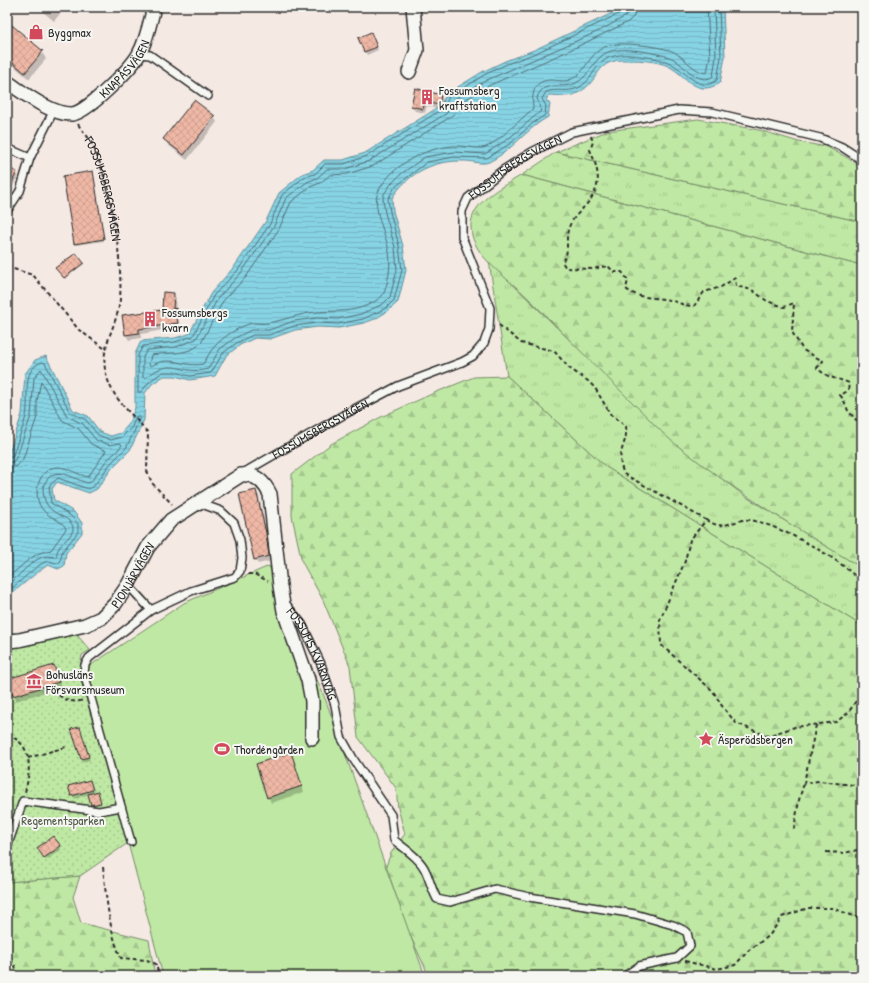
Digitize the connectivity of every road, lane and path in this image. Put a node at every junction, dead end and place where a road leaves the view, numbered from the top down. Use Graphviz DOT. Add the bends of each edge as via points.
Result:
graph roads {
  1 [pos="154,7"];
  2 [pos="412,7"];
  3 [pos="139,54"];
  4 [pos="409,72"];
  5 [pos="7,82"];
  6 [pos="208,96"];
  7 [pos="54,110"];
  8 [pos="73,114"];
  9 [pos="572,132"];
  10 [pos="7,148"];
  11 [pos="30,158"];
  12 [pos="862,160"];
  13 [pos="7,211"];
  14 [pos="7,267"];
  15 [pos="489,323"];
  16 [pos="104,348"];
  17 [pos="862,427"];
  18 [pos="241,475"];
  19 [pos="198,503"];
  20 [pos="180,514"];
  21 [pos="706,520"];
  22 [pos="236,578"];
  23 [pos="862,585"];
  24 [pos="128,586"];
  25 [pos="280,586"];
  26 [pos="283,600"];
  27 [pos="151,610"];
  28 [pos="7,641"];
  29 [pos="48,686"];
  30 [pos="862,692"];
  31 [pos="90,698"];
  32 [pos="816,724"];
  33 [pos="7,735"];
  34 [pos="312,738"];
  35 [pos="66,747"];
  36 [pos="28,758"];
  37 [pos="804,782"];
  38 [pos="862,786"];
  39 [pos="23,801"];
  40 [pos="121,807"];
  41 [pos="794,829"];
  42 [pos="131,842"];
  43 [pos="7,847"];
  44 [pos="862,849"];
  45 [pos="826,852"];
  46 [pos="103,867"];
  47 [pos="862,919"];
  48 [pos="7,953"];
  49 [pos="677,958"];
  50 [pos="18,976"];
  51 [pos="159,976"];
  52 [pos="626,976"];
  1 -- 3 [label="street, KNAPÅSVÄGEN"];
  2 -- 4 [label="street" via="418,50"];
  3 -- 6 [label="lane" via="150,55"];
  3 -- 8 [label="street, KNAPÅSVÄGEN" via="96,100 87,108"];
  5 -- 7 [label="street"];
  7 -- 8 [label="street"];
  7 -- 11 [label="lane"];
  8 -- 16 [label="path, FOSSUMSBERGSVÄGEN" via="96,152 114,219 120,299 117,316"];
  9 -- 12 [label="lane, FOSSUMSBERGSVÄGEN" via="679,110 712,112 820,138 842,147"];
  9 -- 15 [label="lane, FOSSUMSBERGSVÄGEN" via="503,170 468,198 462,211 462,237 490,308"];
  9 -- 17 [label="path" via="590,134 593,142 590,150 597,165 599,180 593,196 577,213 569,228 567,256 562,262 566,268 592,269 608,266 614,272 622,272 628,280 626,289 632,294 667,300 683,306 694,306 704,292 721,287 735,278 736,286 752,290 767,301 784,307 794,303 792,332 803,350 823,361 818,368 825,375 849,384 848,391 840,395 846,402 849,412"];
  10 -- 11 [label="lane"];
  11 -- 13 [label="lane" via="20,191"];
  14 -- 16 [label="path" via="34,275 79,330"];
  15 -- 18 [label="lane, FOSSUMSBERGSVÄGEN" via="484,343 473,356 398,386"];
  15 -- 21 [label="path" via="502,326 513,337 527,345 554,350 569,368 595,388 611,415 626,426 620,456 624,474"];
  16 -- 20 [label="path, FOSSUMSBERGSVÄGEN" via="104,367 108,383 123,407 146,430 146,471 152,483"];
  18 -- 19 [label="street, PIONJÄRVÄGEN"];
  18 -- 25 [label="street, FOSSUMS KVARNVÄG" via="248,474 257,478 265,484 270,494"];
  19 -- 20 [label="street, PIONJÄRVÄGEN"];
  19 -- 22 [label="lane" via="221,511 234,524 240,540 242,558"];
  20 -- 24 [label="street, PIONJÄRVÄGEN" via="170,520 148,547"];
  21 -- 23 [label="path" via="719,525 750,519 773,526 833,558 858,578"];
  21 -- 32 [label="path" via="690,540 685,561 660,620 662,645 713,691 736,723 744,728 767,736 795,727"];
  22 -- 25 [label="path" via="254,574"];
  22 -- 27 [label="lane" via="191,591"];
  24 -- 27 [label="lane"];
  24 -- 28 [label="street, PIONJÄRVÄGEN" via="108,613 85,625"];
  25 -- 26 [label="street, FOSSUMS KVARNVÄG"];
  26 -- 34 [label="street" via="284,611 309,687 313,716"];
  26 -- 49 [label="lane, FOSSUMS KVARNVÄG" via="302,624 321,664 335,705 341,737 392,816 394,840 416,858 426,871 437,899 450,902 495,889 635,914 673,925 687,932 690,946"];
  27 -- 31 [label="lane" via="89,658 84,673"];
  29 -- 31 [label="path" via="70,702"];
  30 -- 32 [label="path" via="848,713 836,722"];
  31 -- 40 [label="lane"];
  32 -- 37 [label="path"];
  33 -- 36 [label="path" via="24,746"];
  35 -- 36 [label="path"];
  36 -- 39 [label="path" via="29,778"];
  37 -- 38 [label="path" via="819,781"];
  37 -- 41 [label="path"];
  39 -- 40 [label="lane" via="99,811"];
  39 -- 43 [label="lane"];
  40 -- 42 [label="lane"];
  44 -- 45 [label="path" via="844,853"];
  46 -- 51 [label="path" via="111,920 121,958 147,960 156,964"];
  47 -- 49 [label="path" via="832,908 808,908 782,917 769,936 753,946 735,965 717,969"];
  48 -- 50 [label="path"];
  49 -- 52 [label="lane" via="639,966"];
}
